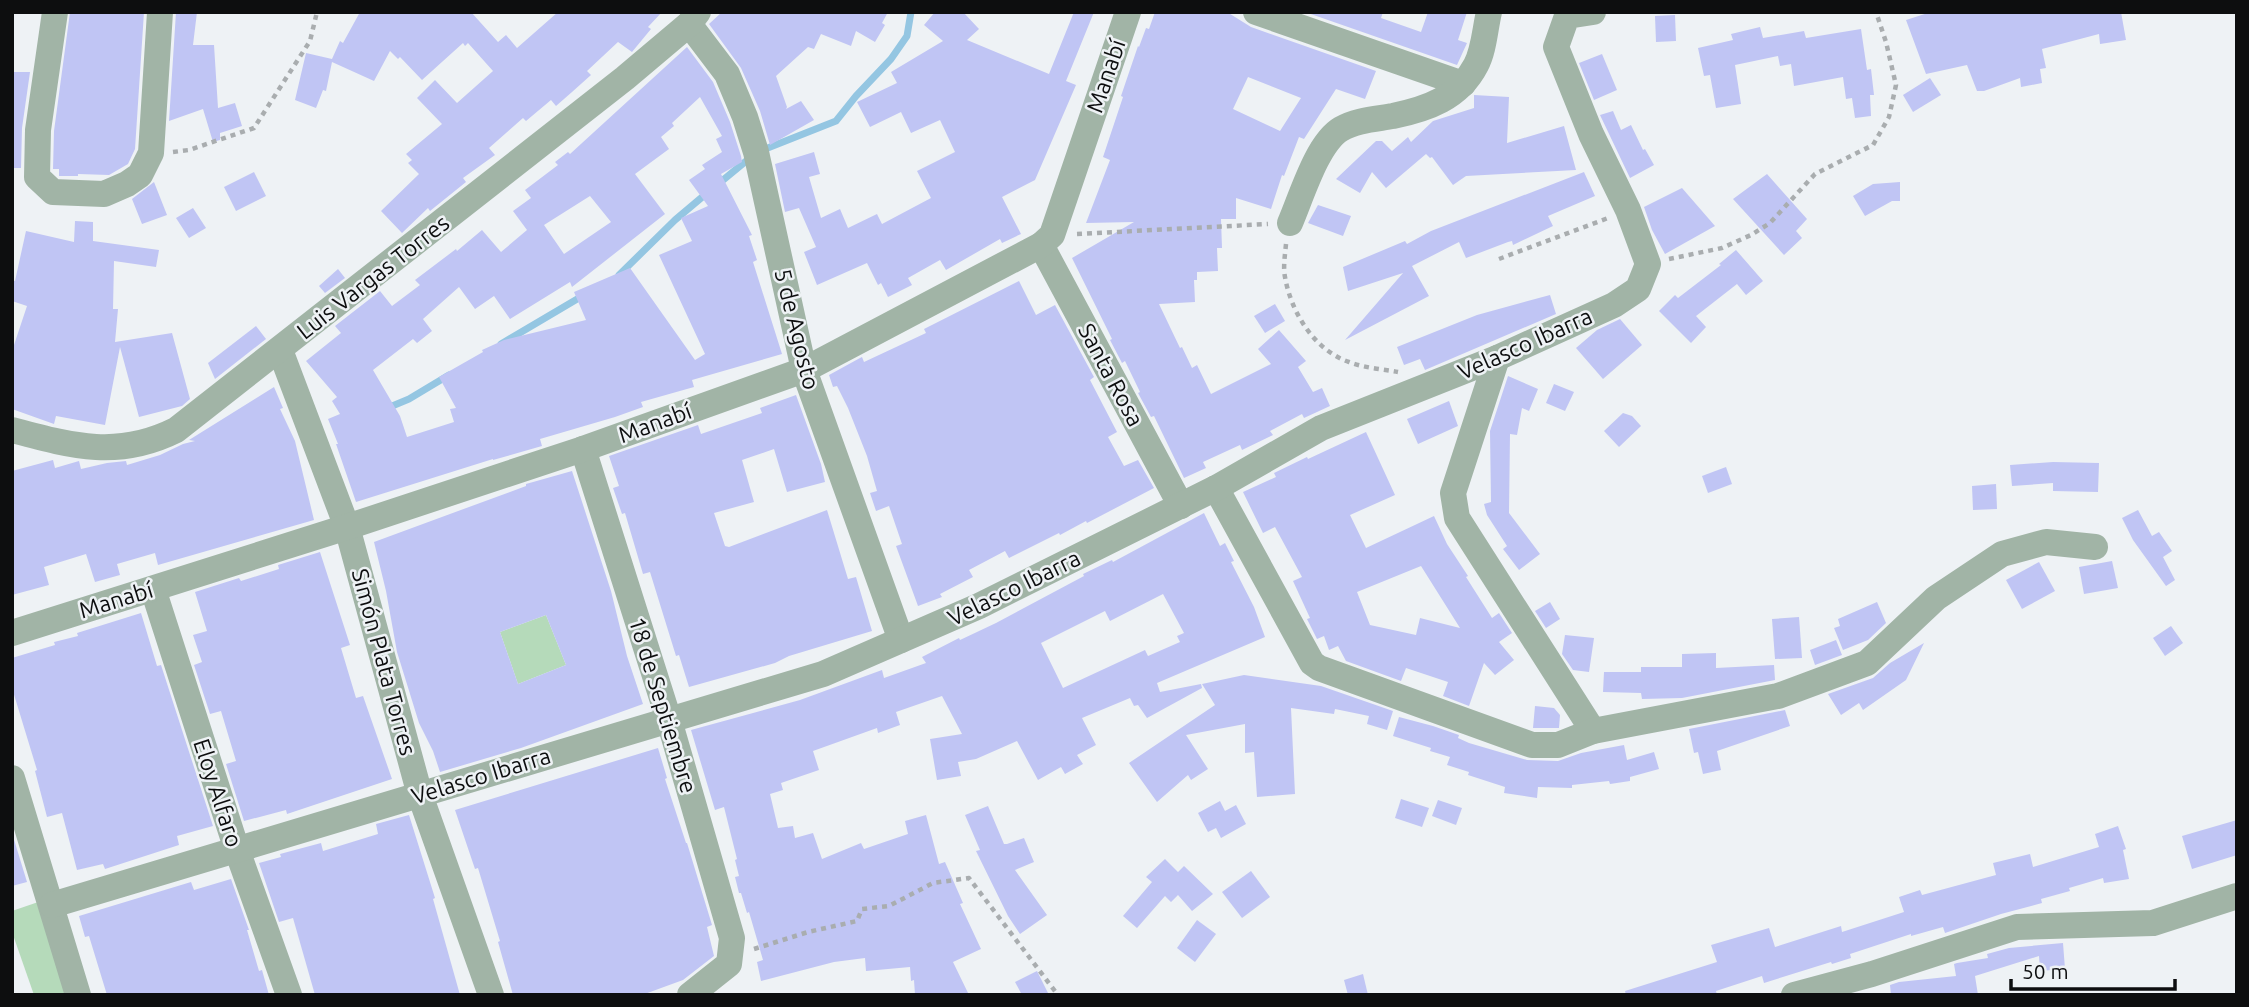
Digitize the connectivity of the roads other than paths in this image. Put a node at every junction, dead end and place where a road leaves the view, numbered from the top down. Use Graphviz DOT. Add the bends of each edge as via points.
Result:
graph roads {
  1 [pos="55,12"];
  2 [pos="160,12"];
  3 [pos="1128,12"];
  4 [pos="1256,12"];
  5 [pos="1489,12"];
  6 [pos="1593,12"];
  7 [pos="693,18"];
  8 [pos="1463,84"];
  9 [pos="1290,223"];
  10 [pos="1046,240"];
  11 [pos="280,350"];
  12 [pos="1497,358"];
  13 [pos="804,370"];
  14 [pos="12,430"];
  15 [pos="583,449"];
  16 [pos="1216,488"];
  17 [pos="1181,506"];
  18 [pos="347,527"];
  19 [pos="2095,547"];
  20 [pos="153,589"];
  21 [pos="12,633"];
  22 [pos="901,640"];
  23 [pos="669,720"];
  24 [pos="1593,731"];
  25 [pos="12,778"];
  26 [pos="420,795"];
  27 [pos="237,850"];
  28 [pos="2237,896"];
  29 [pos="52,905"];
  30 [pos="78,995"];
  31 [pos="289,995"];
  32 [pos="491,995"];
  33 [pos="690,995"];
  34 [pos="1794,995"];
  1 -- 2 [label="street" via="38,130 37,177 53,192 104,194 140,174 151,153"];
  3 -- 10 [label="street, Manabí"];
  4 -- 8 [label="street"];
  5 -- 8 [label="street" via="1477,64"];
  6 -- 12 [label="street, Velasco Ibarra" via="1567,16 1556,47 1648,264 1638,289 1614,305"];
  7 -- 11 [label="street, Luis Vargas Torres" via="625,78"];
  7 -- 13 [label="street, 5 de Agosto" via="727,74 745,117"];
  8 -- 9 [label="street" via="1422,110 1339,130 1322,152"];
  10 -- 13 [label="street, Manabí"];
  10 -- 17 [label="street, Santa Rosa"];
  11 -- 14 [label="street, Luis Vargas Torres" via="176,430 153,442 102,449"];
  11 -- 18 [label="street, Simón Plata Torres"];
  12 -- 16 [label="street, Velasco Ibarra" via="1321,428"];
  12 -- 24 [label="street" via="1453,493 1457,518"];
  13 -- 15 [label="street, Manabí"];
  13 -- 22 [label="street, 5 de Agosto"];
  15 -- 18 [label="street, Manabí"];
  15 -- 23 [label="street, 18 de Septiembre"];
  16 -- 17 [label="street, Velasco Ibarra"];
  16 -- 24 [label="street" via="1312,663 1532,745 1558,745"];
  17 -- 22 [label="street, Velasco Ibarra"];
  18 -- 20 [label="street, Manabí"];
  18 -- 26 [label="street, Simón Plata Torres"];
  19 -- 24 [label="street" via="2046,542 2002,554 1936,598 1867,663 1778,696"];
  20 -- 21 [label="street, Manabí"];
  20 -- 27 [label="street, Eloy Alfaro"];
  22 -- 23 [label="street, Velasco Ibarra" via="823,674"];
  23 -- 26 [label="street, Velasco Ibarra"];
  23 -- 33 [label="street, 18 de Septiembre" via="732,938 729,964"];
  25 -- 29 [label="street"];
  26 -- 27 [label="street, Velasco Ibarra"];
  26 -- 32 [label="street, Simón Plata Torres"];
  27 -- 29 [label="street, Velasco Ibarra"];
  27 -- 31 [label="street, Eloy Alfaro"];
  28 -- 34 [label="street" via="2153,923 2017,927"];
  29 -- 30 [label="street"];
}
